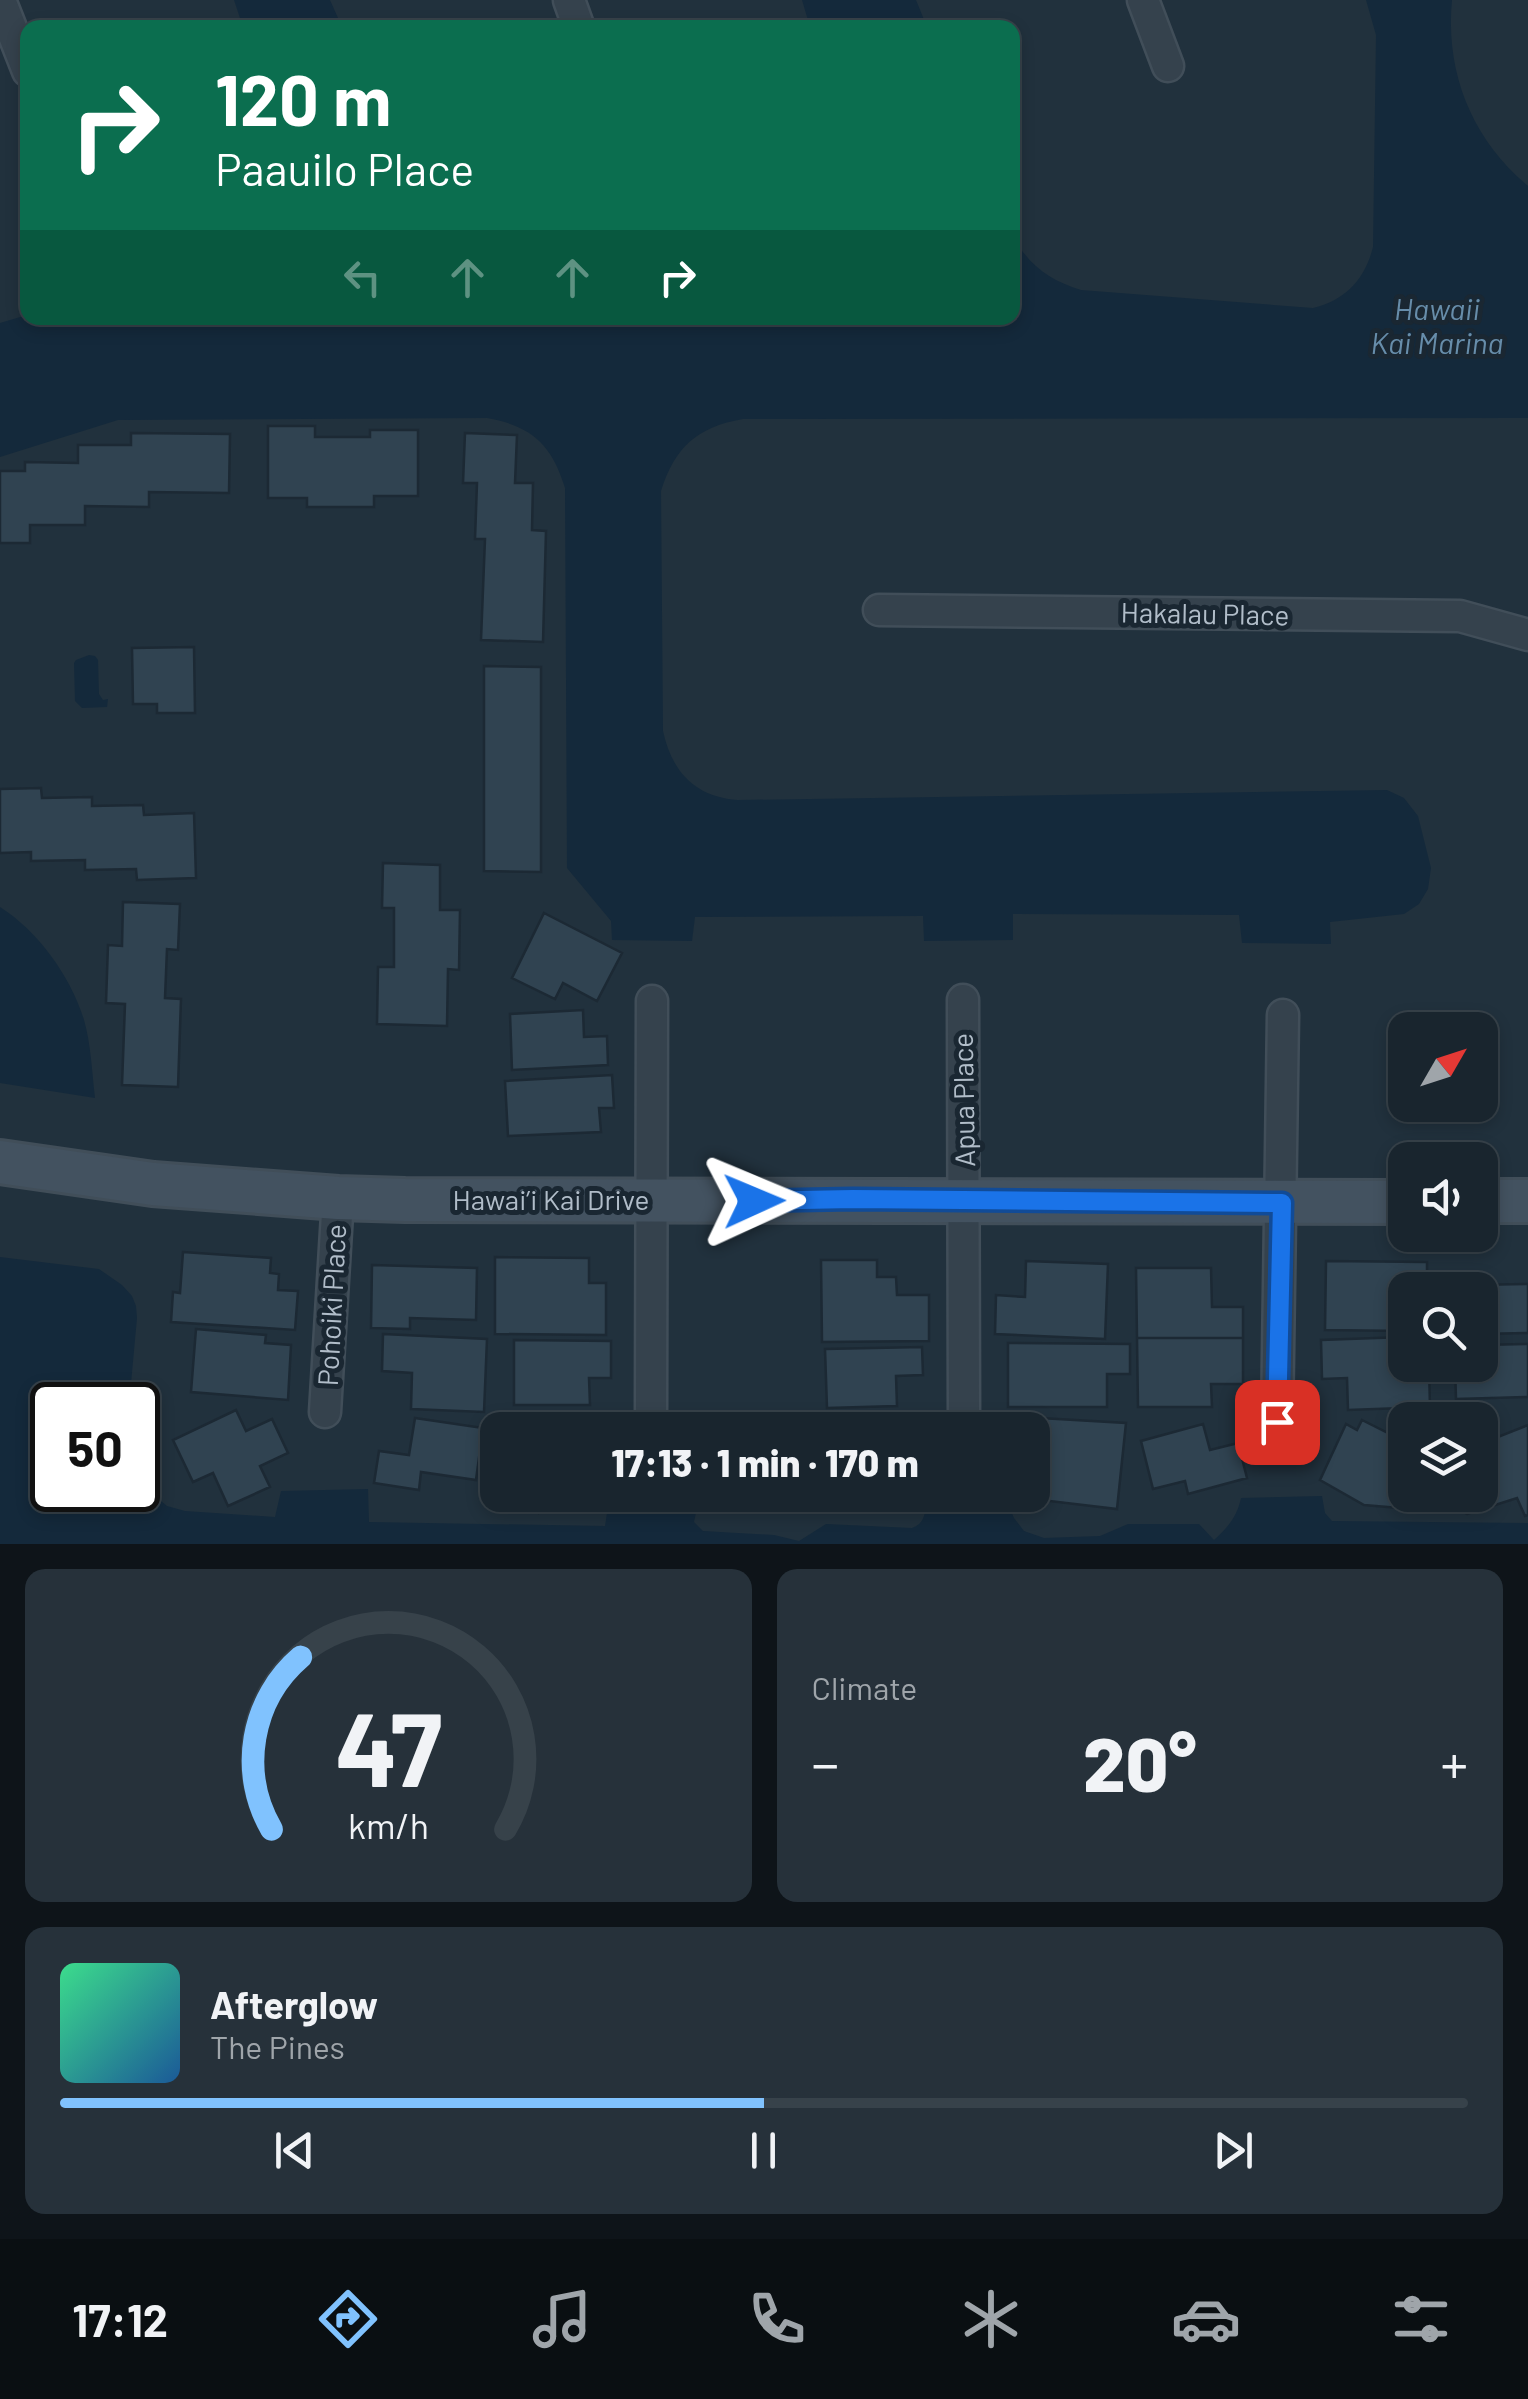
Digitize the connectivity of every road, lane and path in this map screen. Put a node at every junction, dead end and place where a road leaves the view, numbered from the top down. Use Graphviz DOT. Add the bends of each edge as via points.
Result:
graph roads {
  1 [pos="0,0"];
  2 [pos="1143,0"];
  3 [pos="20,51"];
  4 [pos="1168,66"];
  5 [pos="879,610"];
  6 [pos="1528,635"];
  7 [pos="963,1000"];
  8 [pos="652,1001"];
  9 [pos="1283,1016"];
  10 [pos="0,1162"];
  11 [pos="338,1198"];
  12 [pos="651,1200"];
  13 [pos="965,1201"];
  14 [pos="1498,1201"];
  15 [pos="1528,1201"];
  16 [pos="1388,1202"];
  17 [pos="1282,1203"];
  18 [pos="326,1412"];
  19 [pos="650,1412"];
  20 [pos="964,1412"];
  21 [pos="1277,1422"];
  1 -- 3 [label="street"];
  2 -- 4 [label="street"];
  5 -- 6 [label="street, Hakalau Place" via="1460,616"];
  7 -- 13 [label="street, Apua Place"];
  8 -- 12 [label="street"];
  9 -- 17 [label="street"];
  10 -- 11 [label="main road, Hawai’i Kai Drive" via="153,1184"];
  11 -- 12 [label="main road, Hawai’i Kai Drive"];
  11 -- 18 [label="street, Pohoiki Place"];
  12 -- 13 [label="main road, Hawai’i Kai Drive"];
  12 -- 19 [label="street"];
  13 -- 17 [label="main road, Hawai’i Kai Drive"];
  13 -- 20 [label="street, Apua Place"];
  14 -- 15 [label="main road"];
  16 -- 17 [label="main road, Hawai’i Kai Drive"];
  17 -- 21 [label="street"];
}
